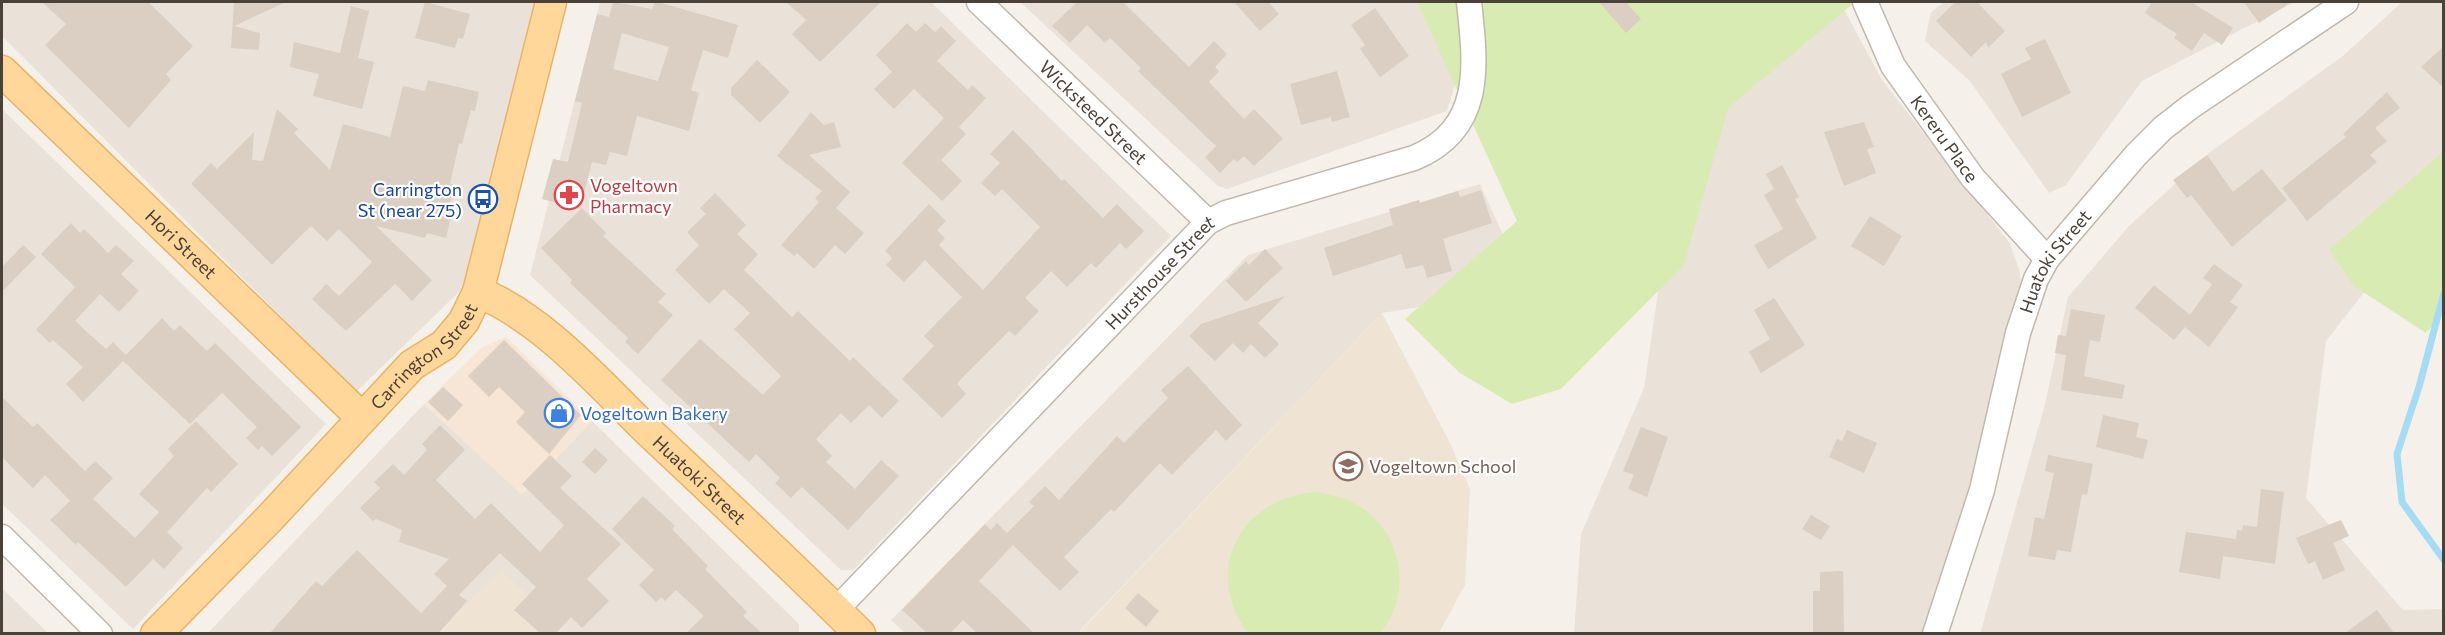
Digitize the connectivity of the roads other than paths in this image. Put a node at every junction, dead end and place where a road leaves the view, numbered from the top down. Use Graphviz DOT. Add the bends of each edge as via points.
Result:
graph roads {
  1 [pos="551,2"];
  2 [pos="980,2"];
  3 [pos="1469,2"];
  4 [pos="1864,2"];
  5 [pos="2346,2"];
  6 [pos="2,71"];
  7 [pos="1208,222"];
  8 [pos="2047,260"];
  9 [pos="477,292"];
  10 [pos="361,417"];
  11 [pos="2,537"];
  12 [pos="837,610"];
  13 [pos="100,633"];
  14 [pos="156,633"];
  15 [pos="860,633"];
  16 [pos="1935,633"];
  1 -- 9 [label="main road, Carrington Street"];
  2 -- 7 [label="street, Wicksteed Street"];
  3 -- 7 [label="street, Hursthouse Street" via="1473,42 1469,100 1463,118 1444,142 1414,158 1226,213"];
  4 -- 8 [label="street, Kereru Place" via="1893,66 1973,178"];
  5 -- 8 [label="street, Huatoki Street" via="2163,128"];
  6 -- 10 [label="main road, Hori Street"];
  7 -- 12 [label="street, Hursthouse Street"];
  8 -- 16 [label="street, Huatoki Street" via="2036,279 2018,333 1982,490"];
  9 -- 10 [label="main road, Carrington Street" via="456,333 412,365"];
  9 -- 12 [label="main road, Huatoki Street" via="521,316 580,366"];
  10 -- 14 [label="main road, Carrington Street" via="268,520"];
  11 -- 13 [label="street"];
  12 -- 15 [label="main road, Huatoki Street"];
}
